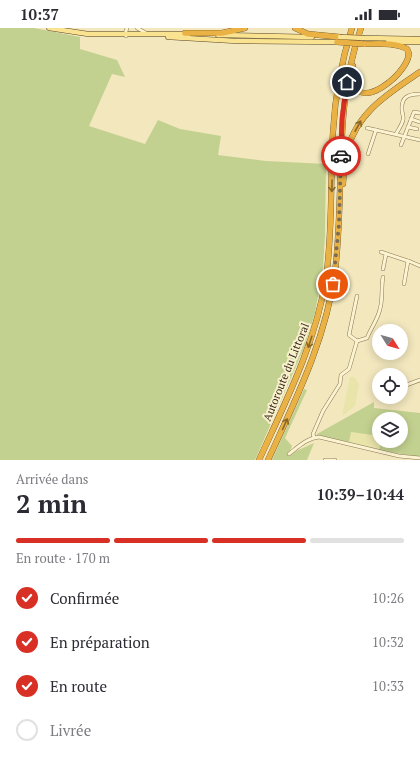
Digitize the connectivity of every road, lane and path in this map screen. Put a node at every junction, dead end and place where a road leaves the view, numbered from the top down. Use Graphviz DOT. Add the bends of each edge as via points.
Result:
graph roads {
  1 [pos="49,28"];
  2 [pos="127,28"];
  3 [pos="137,28"];
  4 [pos="245,28"];
  5 [pos="295,28"];
  6 [pos="351,28"];
  7 [pos="362,28"];
  8 [pos="148,34"];
  9 [pos="185,34"];
  10 [pos="130,35"];
  11 [pos="420,39"];
  12 [pos="337,40"];
  13 [pos="364,41"];
  14 [pos="420,42"];
  15 [pos="413,63"];
  16 [pos="409,71"];
  17 [pos="420,72"];
  18 [pos="420,94"];
  19 [pos="420,113"];
  20 [pos="411,119"];
  21 [pos="420,122"];
  22 [pos="408,127"];
  23 [pos="366,128"];
  24 [pos="417,129"];
  25 [pos="376,130"];
  26 [pos="396,134"];
  27 [pos="404,136"];
  28 [pos="420,140"];
  29 [pos="401,145"];
  30 [pos="368,154"];
  31 [pos="337,246"];
  32 [pos="381,252"];
  33 [pos="386,254"];
  34 [pos="408,261"];
  35 [pos="420,266"];
  36 [pos="383,269"];
  37 [pos="383,277"];
  38 [pos="404,284"];
  39 [pos="357,296"];
  40 [pos="357,340"];
  41 [pos="420,380"];
  42 [pos="408,384"];
  43 [pos="314,437"];
  44 [pos="289,454"];
  45 [pos="420,458"];
  46 [pos="259,460"];
  47 [pos="268,460"];
  48 [pos="325,460"];
  49 [pos="335,460"];
  1 -- 10 [label="main road" via="69,32"];
  2 -- 10 [label="street"];
  3 -- 8 [label="street"];
  3 -- 10 [label="street"];
  4 -- 9 [label="highway" via="222,33"];
  5 -- 12 [label="highway" via="308,34"];
  6 -- 46 [label="highway, Autoroute du Littoral, one-way" via="339,68 334,104 329,246 321,302 300,368"];
  7 -- 16 [label="highway" via="352,77 358,88 364,92 376,92 392,85"];
  7 -- 31 [label="highway, Autoroute du Littoral" via="349,72 343,112"];
  8 -- 9 [label="main road"];
  8 -- 10 [label="main road"];
  9 -- 12 [label="main road"];
  10 -- 12 [label="main road" via="236,40"];
  11 -- 13 [label="main road"];
  12 -- 13 [label="highway, bridge"];
  13 -- 14 [label="main road"];
  13 -- 15 [label="highway" via="406,48 412,55"];
  31 -- 17 [label="highway, one-way" via="345,163 351,138 370,109"];
  18 -- 26 [label="street" via="413,94 403,101 404,119"];
  19 -- 20 [label="street" via="414,112"];
  20 -- 21 [label="street"];
  20 -- 22 [label="street"];
  22 -- 24 [label="street"];
  22 -- 27 [label="street"];
  23 -- 25 [label="street"];
  25 -- 26 [label="street"];
  25 -- 30 [label="street"];
  26 -- 27 [label="street"];
  27 -- 28 [label="street"];
  27 -- 29 [label="street"];
  47 -- 31 [label="highway, Autoroute du Littoral, one-way" via="319,341 331,296"];
  32 -- 33 [label="street"];
  33 -- 34 [label="street"];
  33 -- 36 [label="street"];
  34 -- 35 [label="street"];
  34 -- 38 [label="street"];
  37 -- 40 [label="street" via="382,302 377,319 367,338"];
  39 -- 40 [label="street" via="349,335"];
  40 -- 43 [label="street" via="349,369 341,375 340,384 323,411"];
  41 -- 42 [label="street"];
  43 -- 44 [label="street"];
  43 -- 45 [label="street" via="399,456"];
  48 -- 49 [label="street"];
}
